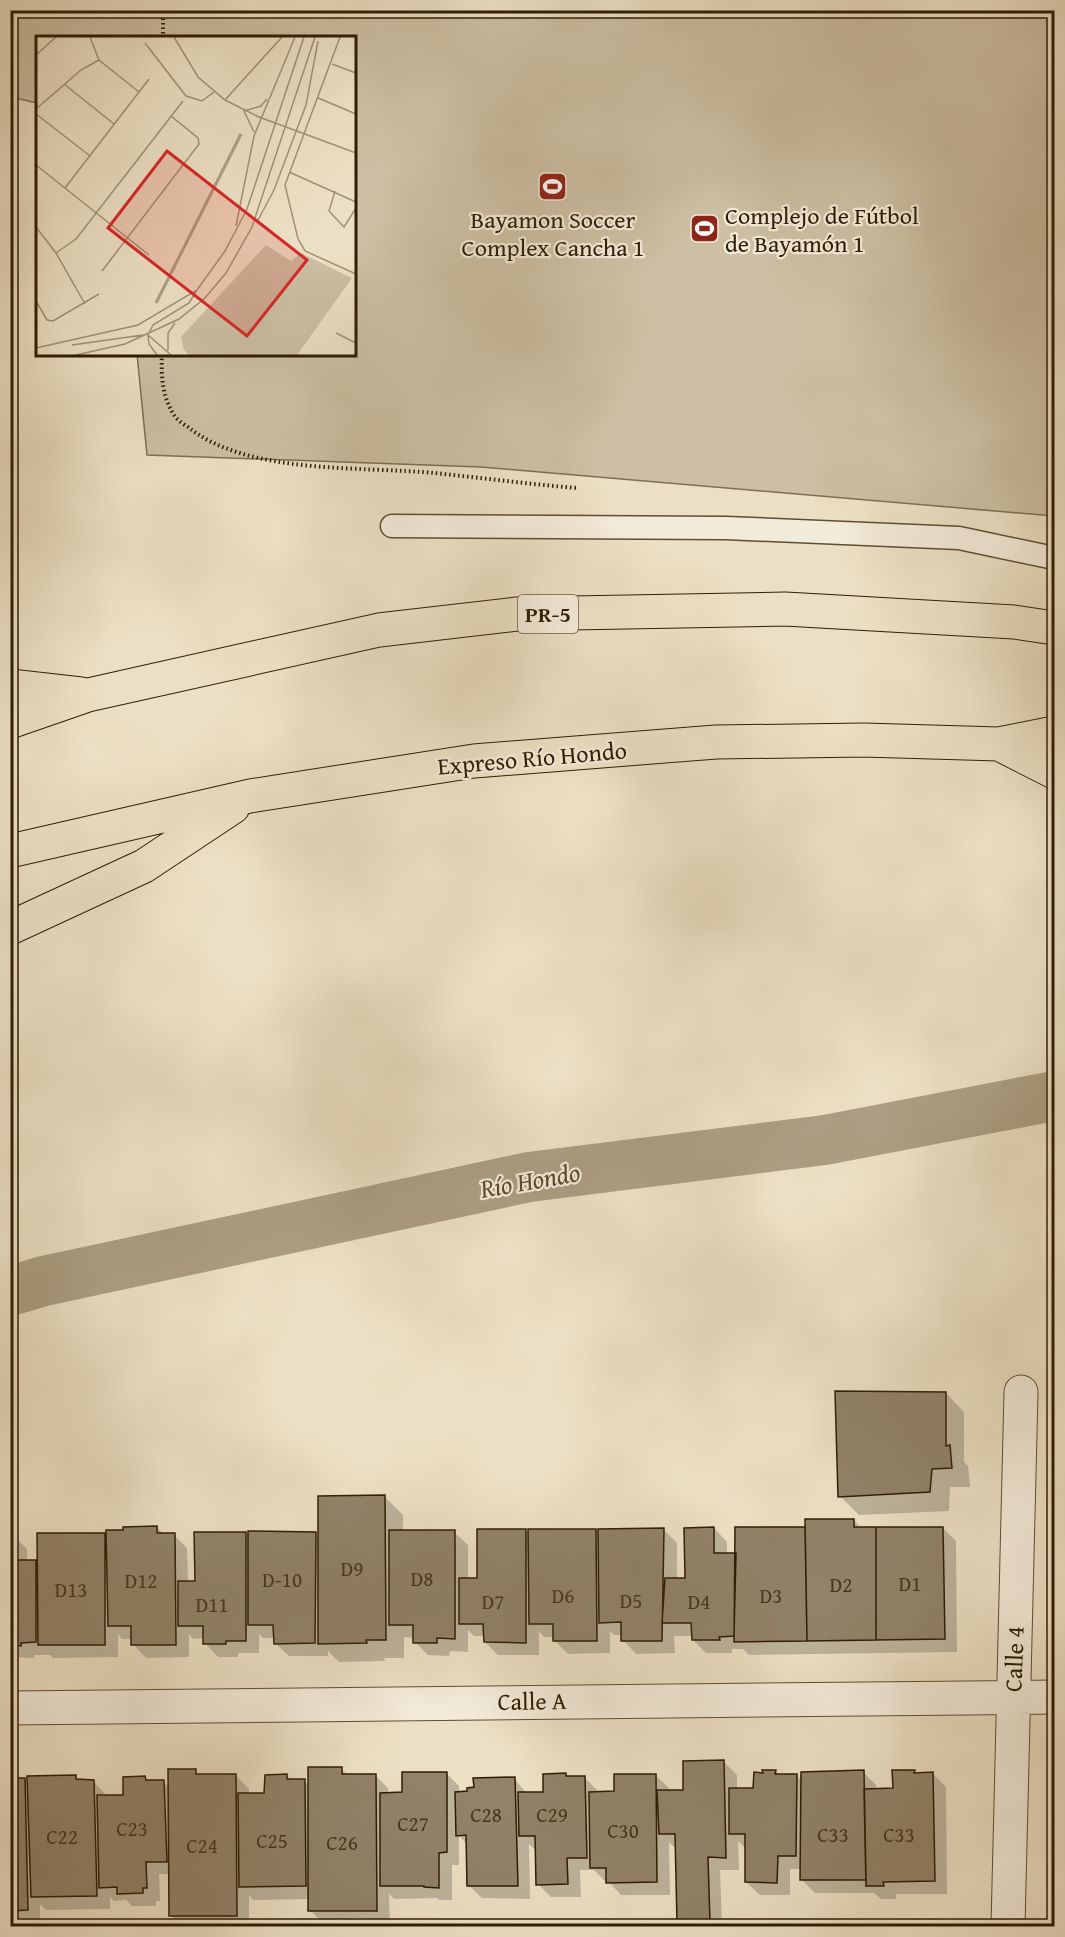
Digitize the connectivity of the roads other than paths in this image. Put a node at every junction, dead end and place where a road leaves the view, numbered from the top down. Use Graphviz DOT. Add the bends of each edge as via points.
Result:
graph roads {
  1 [pos="392,526"];
  2 [pos="1054,558"];
  3 [pos="1054,628"];
  4 [pos="10,686"];
  5 [pos="88,694"];
  6 [pos="10,722"];
  7 [pos="1054,733"];
  8 [pos="999,744"];
  9 [pos="1054,772"];
  10 [pos="249,796"];
  11 [pos="10,851"];
  12 [pos="10,928"];
  13 [pos="1021,1392"];
  14 [pos="1012,1697"];
  15 [pos="1054,1697"];
  16 [pos="10,1708"];
  17 [pos="1008,1926"];
  1 -- 2 [label="lane" via="726,528 959,538"];
  3 -- 5 [label="highway, PR-5" via="1014,622 785,609 517,614 379,630"];
  4 -- 5 [label="highway"];
  5 -- 6 [label="highway, PR-5"];
  7 -- 8 [label="highway"];
  8 -- 9 [label="highway, Expreso Río Hondo"];
  8 -- 10 [label="highway, Expreso Río Hondo" via="864,740 716,742 474,761"];
  10 -- 11 [label="highway, Expreso Río Hondo"];
  10 -- 12 [label="highway" via="144,866"];
  13 -- 14 [label="street, Calle 4"];
  14 -- 15 [label="street, Calle A"];
  14 -- 16 [label="street, Calle A"];
  14 -- 17 [label="street, Calle 4"];
}
